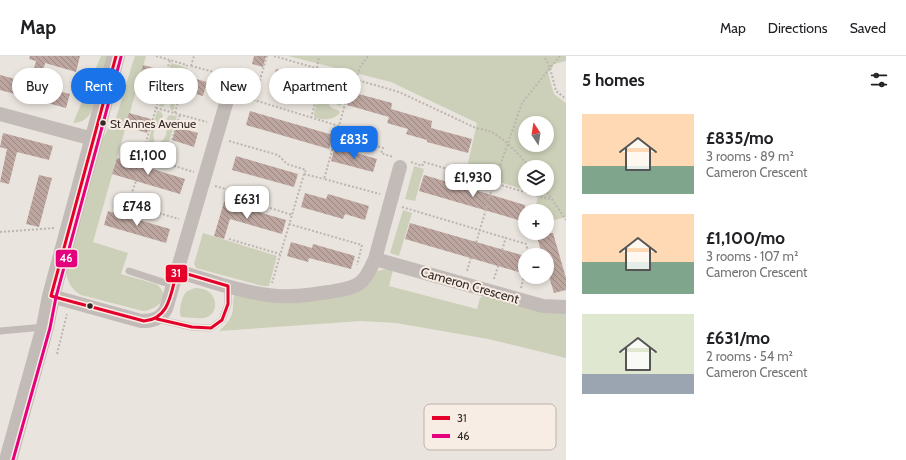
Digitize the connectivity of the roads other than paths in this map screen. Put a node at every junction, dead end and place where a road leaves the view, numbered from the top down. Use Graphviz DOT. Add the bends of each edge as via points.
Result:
graph roads {
  1 [pos="116,56"];
  2 [pos="226,104"];
  3 [pos="0,114"];
  4 [pos="93,139"];
  5 [pos="401,163"];
  6 [pos="375,259"];
  7 [pos="129,271"];
  8 [pos="177,271"];
  9 [pos="172,285"];
  10 [pos="228,286"];
  11 [pos="51,296"];
  12 [pos="566,307"];
  13 [pos="157,319"];
  14 [pos="45,327"];
  15 [pos="0,331"];
  16 [pos="8,460"];
  1 -- 4 [label="street"];
  2 -- 8 [label="street"];
  3 -- 4 [label="street"];
  4 -- 11 [label="street"];
  5 -- 6 [label="street"];
  6 -- 10 [label="street" via="369,272 351,287 311,294 269,296"];
  6 -- 12 [label="street, Cameron Crescent" via="543,306"];
  7 -- 9 [label="lane"];
  8 -- 9 [label="street"];
  8 -- 10 [label="street"];
  9 -- 13 [label="street" via="166,309"];
  10 -- 13 [label="lane" via="228,304 222,320 211,328 192,327"];
  11 -- 13 [label="street" via="141,321"];
  11 -- 14 [label="street"];
  14 -- 15 [label="lane"];
  14 -- 16 [label="street"];
}
